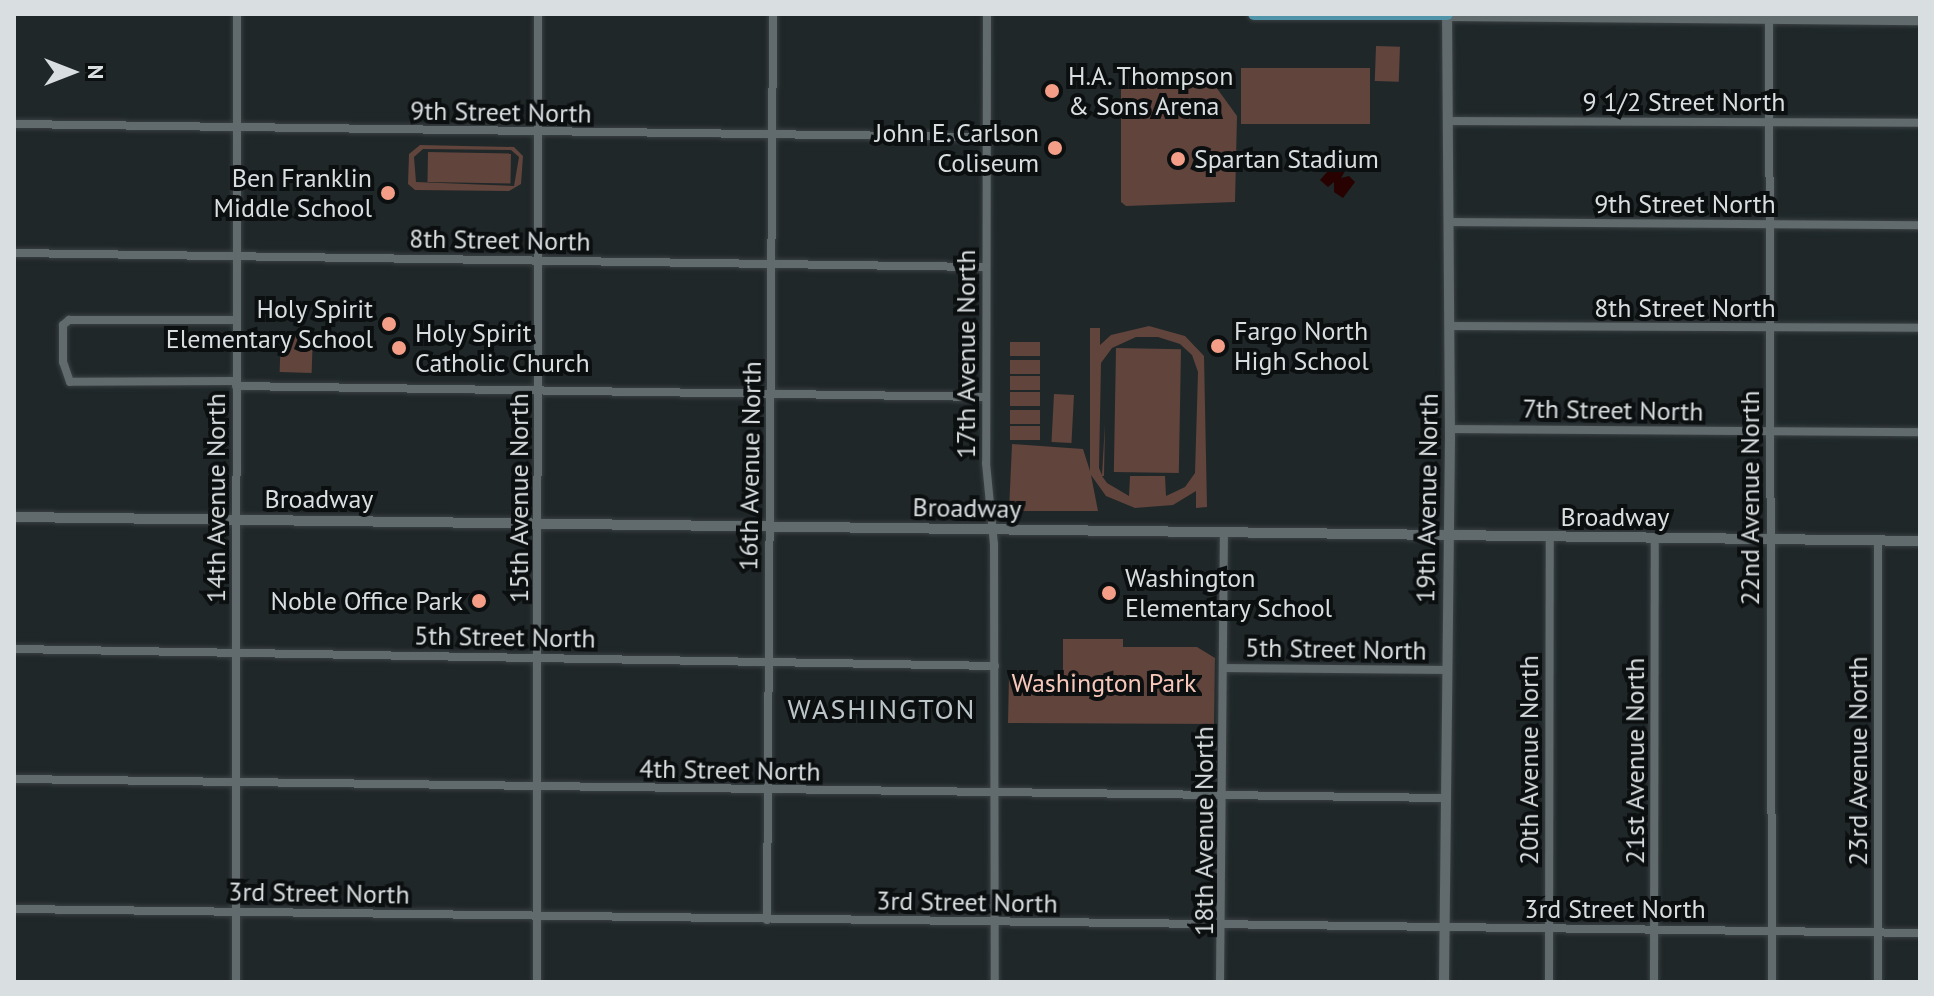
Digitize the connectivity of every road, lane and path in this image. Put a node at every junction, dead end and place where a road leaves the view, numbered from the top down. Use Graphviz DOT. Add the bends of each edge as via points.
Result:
graph roads {
  1 [pos="237,14"];
  2 [pos="538,14"];
  3 [pos="773,14"];
  4 [pos="987,14"];
  5 [pos="1254,14"];
  6 [pos="1447,15"];
  7 [pos="1769,16"];
  8 [pos="1920,20"];
  9 [pos="1447,121"];
  10 [pos="1770,122"];
  11 [pos="1920,123"];
  12 [pos="14,124"];
  13 [pos="236,129"];
  14 [pos="537,133"];
  15 [pos="773,134"];
  16 [pos="987,137"];
  17 [pos="1449,222"];
  18 [pos="1770,225"];
  19 [pos="1920,225"];
  20 [pos="14,253"];
  21 [pos="236,258"];
  22 [pos="538,260"];
  23 [pos="773,264"];
  24 [pos="986,267"];
  25 [pos="236,320"];
  26 [pos="1450,326"];
  27 [pos="1770,327"];
  28 [pos="1920,328"];
  29 [pos="236,384"];
  30 [pos="539,391"];
  31 [pos="773,394"];
  32 [pos="986,397"];
  33 [pos="1450,429"];
  34 [pos="1770,432"];
  35 [pos="1920,432"];
  36 [pos="14,517"];
  37 [pos="236,520"];
  38 [pos="539,523"];
  39 [pos="770,529"];
  40 [pos="992,530"];
  41 [pos="1224,535"];
  42 [pos="1449,538"];
  43 [pos="1550,539"];
  44 [pos="1655,539"];
  45 [pos="1770,540"];
  46 [pos="1878,540"];
  47 [pos="1920,541"];
  48 [pos="14,649"];
  49 [pos="236,653"];
  50 [pos="539,658"];
  51 [pos="768,661"];
  52 [pos="995,666"];
  53 [pos="1224,668"];
  54 [pos="1446,670"];
  55 [pos="14,779"];
  56 [pos="236,783"];
  57 [pos="538,787"];
  58 [pos="767,791"];
  59 [pos="995,795"];
  60 [pos="1224,797"];
  61 [pos="1445,798"];
  62 [pos="14,909"];
  63 [pos="236,912"];
  64 [pos="538,916"];
  65 [pos="767,920"];
  66 [pos="995,923"];
  67 [pos="1223,926"];
  68 [pos="1654,928"];
  69 [pos="1444,929"];
  70 [pos="1549,929"];
  71 [pos="1772,930"];
  72 [pos="1878,932"];
  73 [pos="1920,933"];
  74 [pos="236,982"];
  75 [pos="537,982"];
  76 [pos="995,982"];
  77 [pos="1220,982"];
  78 [pos="1444,982"];
  79 [pos="1549,982"];
  80 [pos="1654,982"];
  81 [pos="1772,982"];
  82 [pos="1878,982"];
  1 -- 13 [label="street, 14th Avenue North"];
  2 -- 14 [label="street, 15th Avenue North"];
  3 -- 15 [label="street, 16th Avenue North"];
  4 -- 16 [label="street, 17th Avenue North"];
  5 -- 6 [label="main road"];
  6 -- 7 [label="street"];
  6 -- 9 [label="street, 19th Avenue North"];
  7 -- 8 [label="street"];
  7 -- 10 [label="street, 22nd Avenue North"];
  9 -- 10 [label="street, 9 1/2 Street North"];
  9 -- 17 [label="street, 19th Avenue North"];
  10 -- 11 [label="street, 9 1/2 Street North"];
  10 -- 18 [label="street, 22nd Avenue North"];
  12 -- 13 [label="street, 9th Street North"];
  13 -- 14 [label="street, 9th Street North"];
  13 -- 21 [label="street, 14th Avenue North"];
  14 -- 15 [label="street, 9th Street North"];
  14 -- 22 [label="street, 15th Avenue North"];
  15 -- 16 [label="street, 9th Street North"];
  15 -- 23 [label="street, 16th Avenue North"];
  16 -- 24 [label="street, 17th Avenue North"];
  17 -- 18 [label="street, 9th Street North"];
  17 -- 26 [label="street, 19th Avenue North"];
  18 -- 19 [label="street, 9th Street North"];
  18 -- 27 [label="street, 22nd Avenue North"];
  20 -- 21 [label="street, 8th Street North"];
  21 -- 22 [label="street, 8th Street North"];
  21 -- 25 [label="street, 14th Avenue North"];
  22 -- 23 [label="street, 8th Street North"];
  22 -- 30 [label="street, 15th Avenue North"];
  23 -- 24 [label="street, 8th Street North"];
  23 -- 31 [label="street, 16th Avenue North"];
  24 -- 32 [label="street, 17th Avenue North"];
  25 -- 29 [label="street, 14th Avenue North"];
  25 -- 29 [label="street" via="69,320 63,325 63,362 70,382"];
  26 -- 27 [label="street, 8th Street North"];
  26 -- 33 [label="street, 19th Avenue North"];
  27 -- 28 [label="street, 8th Street North"];
  27 -- 34 [label="street, 22nd Avenue North"];
  29 -- 30 [label="street"];
  29 -- 37 [label="street, 14th Avenue North"];
  30 -- 31 [label="street"];
  30 -- 38 [label="street, 15th Avenue North"];
  31 -- 32 [label="street"];
  31 -- 39 [label="street, 16th Avenue North"];
  32 -- 40 [label="street, 17th Avenue North"];
  33 -- 34 [label="street, 7th Street North"];
  33 -- 42 [label="street, 19th Avenue North"];
  34 -- 35 [label="street, 7th Street North"];
  34 -- 45 [label="street, 22nd Avenue North"];
  36 -- 37 [label="street, Broadway"];
  37 -- 38 [label="street, Broadway"];
  37 -- 49 [label="street, 14th Avenue North"];
  38 -- 39 [label="street, Broadway"];
  38 -- 50 [label="street, 15th Avenue North"];
  39 -- 40 [label="street, Broadway"];
  39 -- 51 [label="street, 16th Avenue North"];
  40 -- 41 [label="street, Broadway"];
  40 -- 52 [label="street, 17th Avenue North"];
  41 -- 42 [label="street, Broadway"];
  41 -- 53 [label="street, 18th Avenue North"];
  42 -- 43 [label="street, Broadway"];
  42 -- 54 [label="street, 19th Avenue North"];
  43 -- 44 [label="street, Broadway"];
  43 -- 70 [label="street, 20th Avenue North"];
  44 -- 45 [label="street, Broadway"];
  44 -- 68 [label="street, 21st Avenue North"];
  45 -- 46 [label="street, Broadway"];
  45 -- 71 [label="street, 22nd Avenue North"];
  46 -- 47 [label="street, Broadway"];
  46 -- 72 [label="street, 23rd Avenue North"];
  48 -- 49 [label="street, 5th Street North"];
  49 -- 50 [label="street, 5th Street North"];
  49 -- 56 [label="street, 14th Avenue North"];
  50 -- 51 [label="street, 5th Street North"];
  50 -- 57 [label="street, 15th Avenue North"];
  51 -- 52 [label="street, 5th Street North"];
  51 -- 58 [label="street, 16th Avenue North"];
  52 -- 59 [label="street, 17th Avenue North"];
  53 -- 54 [label="street, 5th Street North"];
  53 -- 60 [label="street, 18th Avenue North"];
  54 -- 61 [label="street, 19th Avenue North"];
  55 -- 56 [label="street, 4th Street North"];
  56 -- 57 [label="street, 4th Street North"];
  56 -- 63 [label="street, 14th Avenue North"];
  57 -- 58 [label="street, 4th Street North"];
  57 -- 64 [label="street, 15th Avenue North"];
  58 -- 59 [label="street, 4th Street North"];
  58 -- 65 [label="street, 16th Avenue North"];
  59 -- 60 [label="street, 4th Street North"];
  59 -- 66 [label="street, 17th Avenue North"];
  60 -- 61 [label="street, 4th Street North"];
  60 -- 67 [label="street, 18th Avenue North"];
  61 -- 69 [label="street, 19th Avenue North"];
  62 -- 63 [label="street, 3rd Street North"];
  63 -- 64 [label="street, 3rd Street North"];
  63 -- 74 [label="street, 14th Avenue North"];
  64 -- 65 [label="street, 3rd Street North"];
  64 -- 75 [label="street, 15th Avenue North"];
  65 -- 66 [label="street, 3rd Street North"];
  66 -- 67 [label="street, 3rd Street North"];
  66 -- 76 [label="street, 17th Avenue North"];
  67 -- 69 [label="street, 3rd Street North"];
  67 -- 77 [label="street, 18th Avenue North"];
  68 -- 70 [label="street, 3rd Street North"];
  68 -- 71 [label="street, 3rd Street North"];
  68 -- 80 [label="street, 21st Avenue North"];
  69 -- 70 [label="street, 3rd Street North"];
  69 -- 78 [label="street, 19th Avenue North"];
  70 -- 79 [label="street, 20th Avenue North"];
  71 -- 72 [label="street, 3rd Street North"];
  71 -- 81 [label="street, 22nd Avenue North"];
  72 -- 73 [label="street, 3rd Street North"];
  72 -- 82 [label="street, 23rd Avenue North"];
}
